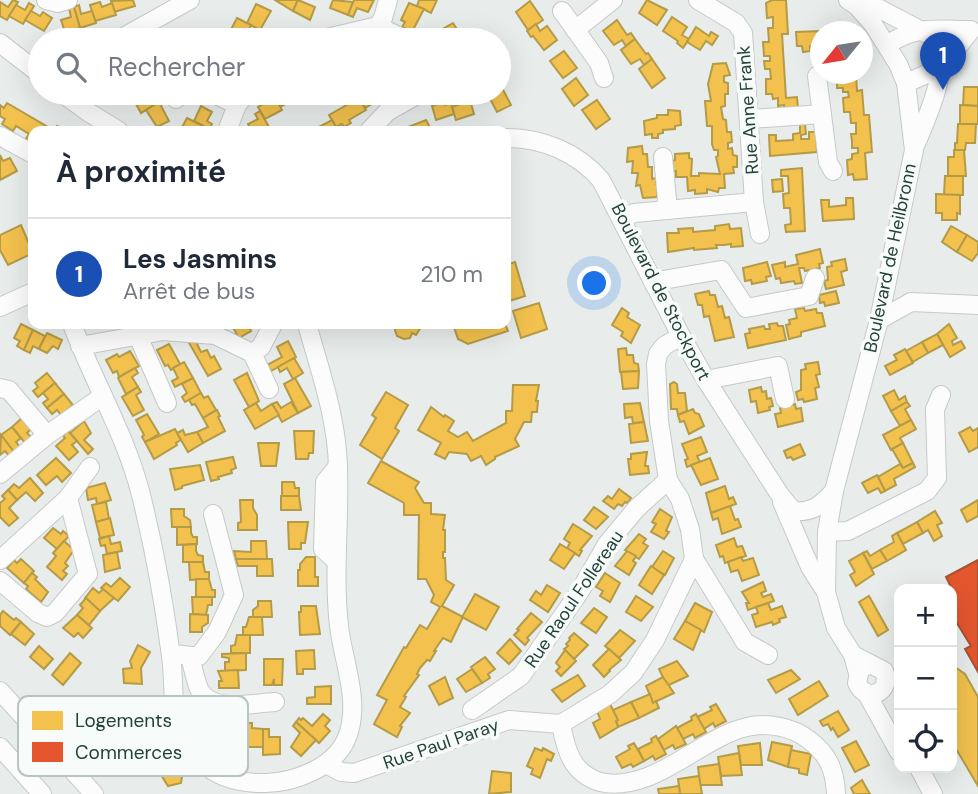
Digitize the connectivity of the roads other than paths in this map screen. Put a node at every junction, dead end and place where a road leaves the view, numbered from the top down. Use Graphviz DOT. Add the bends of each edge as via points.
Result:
graph roads {
  1 [pos="46,0"];
  2 [pos="68,0"];
  3 [pos="190,0"];
  4 [pos="388,0"];
  5 [pos="613,0"];
  6 [pos="698,0"];
  7 [pos="853,3"];
  8 [pos="562,11"];
  9 [pos="378,26"];
  10 [pos="140,28"];
  11 [pos="369,28"];
  12 [pos="382,28"];
  13 [pos="974,28"];
  14 [pos="575,30"];
  15 [pos="921,30"];
  16 [pos="887,45"];
  17 [pos="6,48"];
  18 [pos="28,52"];
  19 [pos="28,65"];
  20 [pos="941,68"];
  21 [pos="604,78"];
  22 [pos="906,83"];
  23 [pos="818,84"];
  24 [pos="78,105"];
  25 [pos="86,105"];
  26 [pos="238,105"];
  27 [pos="400,105"];
  28 [pos="88,112"];
  29 [pos="822,114"];
  30 [pos="750,119"];
  31 [pos="111,126"];
  32 [pos="229,126"];
  33 [pos="374,126"];
  34 [pos="0,137"];
  35 [pos="511,138"];
  36 [pos="914,150"];
  37 [pos="28,152"];
  38 [pos="663,157"];
  39 [pos="833,171"];
  40 [pos="754,202"];
  41 [pos="668,210"];
  42 [pos="622,218"];
  43 [pos="760,234"];
  44 [pos="888,274"];
  45 [pos="815,278"];
  46 [pos="654,284"];
  47 [pos="28,294"];
  48 [pos="911,302"];
  49 [pos="978,305"];
  50 [pos="0,307"];
  51 [pos="878,320"];
  52 [pos="74,329"];
  53 [pos="212,329"];
  54 [pos="270,329"];
  55 [pos="308,329"];
  56 [pos="138,336"];
  57 [pos="681,336"];
  58 [pos="80,346"];
  59 [pos="252,353"];
  60 [pos="706,380"];
  61 [pos="0,388"];
  62 [pos="269,389"];
  63 [pos="941,395"];
  64 [pos="103,396"];
  65 [pos="785,399"];
  66 [pos="167,403"];
  67 [pos="47,435"];
  68 [pos="90,467"];
  69 [pos="0,474"];
  70 [pos="668,480"];
  71 [pos="834,491"];
  72 [pos="780,495"];
  73 [pos="68,498"];
  74 [pos="213,514"];
  75 [pos="827,531"];
  76 [pos="694,559"];
  77 [pos="0,560"];
  78 [pos="0,580"];
  79 [pos="826,592"];
  80 [pos="171,655"];
  81 [pos="768,655"];
  82 [pos="190,657"];
  83 [pos="864,669"];
  84 [pos="0,691"];
  85 [pos="875,693"];
  86 [pos="175,696"];
  87 [pos="205,696"];
  88 [pos="275,702"];
  89 [pos="248,703"];
  90 [pos="472,710"];
  91 [pos="18,711"];
  92 [pos="894,721"];
  93 [pos="561,724"];
  94 [pos="894,740"];
  95 [pos="0,747"];
  96 [pos="327,764"];
  97 [pos="18,767"];
  98 [pos="910,773"];
  99 [pos="922,773"];
  100 [pos="26,776"];
  101 [pos="78,776"];
  102 [pos="220,776"];
  103 [pos="266,788"];
  104 [pos="42,794"];
  105 [pos="94,794"];
  106 [pos="836,794"];
  107 [pos="921,794"];
  108 [pos="933,794"];
  1 -- 2 [label="street"];
  3 -- 10 [label="street"];
  4 -- 9 [label="street"];
  5 -- 14 [label="street"];
  6 -- 30 [label="street, Rue Anne Frank" via="736,23 743,33"];
  7 -- 15 [label="street" via="876,7"];
  7 -- 16 [label="street, Boulevard de Heilbronn"];
  8 -- 14 [label="street"];
  9 -- 11 [label="street"];
  9 -- 12 [label="street"];
  13 -- 15 [label="street"];
  13 -- 20 [label="street"];
  14 -- 21 [label="street"];
  15 -- 16 [label="street"];
  15 -- 20 [label="street" via="937,39"];
  16 -- 22 [label="street, Boulevard de Heilbronn"];
  17 -- 18 [label="street"];
  17 -- 19 [label="street"];
  20 -- 22 [label="street"];
  20 -- 36 [label="street"];
  22 -- 36 [label="street, Boulevard de Heilbronn"];
  23 -- 29 [label="street"];
  24 -- 28 [label="street"];
  25 -- 28 [label="street"];
  26 -- 32 [label="street"];
  27 -- 33 [label="street"];
  28 -- 31 [label="street"];
  29 -- 30 [label="street"];
  29 -- 39 [label="street"];
  30 -- 40 [label="street, Rue Anne Frank"];
  34 -- 37 [label="street"];
  35 -- 42 [label="street, Boulevard de Stockport" via="562,149 584,162 601,180"];
  36 -- 44 [label="street, Boulevard de Heilbronn"];
  38 -- 41 [label="street"];
  40 -- 41 [label="street"];
  40 -- 43 [label="street, Rue Anne Frank"];
  41 -- 42 [label="street"];
  42 -- 46 [label="street, Boulevard de Stockport"];
  44 -- 48 [label="street"];
  44 -- 51 [label="street, Boulevard de Heilbronn"];
  45 -- 46 [label="street" via="809,296 746,308 721,270"];
  46 -- 57 [label="street, Boulevard de Stockport"];
  47 -- 50 [label="street"];
  48 -- 49 [label="street"];
  48 -- 51 [label="street"];
  51 -- 71 [label="street, Boulevard de Heilbronn"];
  52 -- 58 [label="street"];
  53 -- 56 [label="street"];
  53 -- 59 [label="street"];
  54 -- 59 [label="street"];
  55 -- 96 [label="street" via="330,405 338,466 335,560 339,626 353,708 346,741"];
  56 -- 58 [label="street"];
  56 -- 66 [label="street"];
  57 -- 60 [label="street, Boulevard de Stockport"];
  57 -- 70 [label="street" via="664,346 656,364"];
  58 -- 64 [label="street"];
  59 -- 62 [label="street"];
  60 -- 65 [label="street" via="778,366"];
  60 -- 72 [label="street, Boulevard de Stockport"];
  61 -- 67 [label="street" via="9,390"];
  63 -- 75 [label="street" via="935,409 937,478 927,491 848,531"];
  64 -- 67 [label="street"];
  64 -- 80 [label="street" via="141,492"];
  67 -- 69 [label="street"];
  68 -- 73 [label="street"];
  70 -- 76 [label="street" via="690,529"];
  70 -- 90 [label="street, Rue Raoul Follereau" via="607,544 526,670"];
  71 -- 72 [label="street, Boulevard de Stockport" via="821,505 805,512 793,511"];
  71 -- 75 [label="street, Boulevard de Heilbronn"];
  72 -- 79 [label="street, Boulevard de Stockport" via="810,567"];
  73 -- 77 [label="street"];
  73 -- 78 [label="street" via="88,574 47,617"];
  74 -- 82 [label="street" via="234,595 205,650"];
  75 -- 79 [label="street, Boulevard de Heilbronn"];
  76 -- 81 [label="street" via="745,642"];
  76 -- 93 [label="street" via="655,640 633,673 610,694"];
  79 -- 83 [label="street" via="836,628"];
  80 -- 82 [label="street"];
  80 -- 86 [label="street"];
  82 -- 87 [label="street"];
  83 -- 85 [label="street" via="859,688"];
  83 -- 85 [label="street" via="884,671 887,681"];
  84 -- 91 [label="street"];
  85 -- 92 [label="street"];
  85 -- 94 [label="street"];
  88 -- 89 [label="street"];
  93 -- 96 [label="street, Rue Paul Paray" via="509,720 354,773"];
  93 -- 106 [label="street" via="565,749 574,765 590,779 611,785 647,780 746,727 791,729 825,752 835,774"];
  95 -- 97 [label="street"];
  96 -- 103 [label="street"];
  98 -- 107 [label="street"];
  99 -- 108 [label="street"];
  100 -- 104 [label="street"];
  101 -- 105 [label="street"];
  102 -- 103 [label="street"];
}
